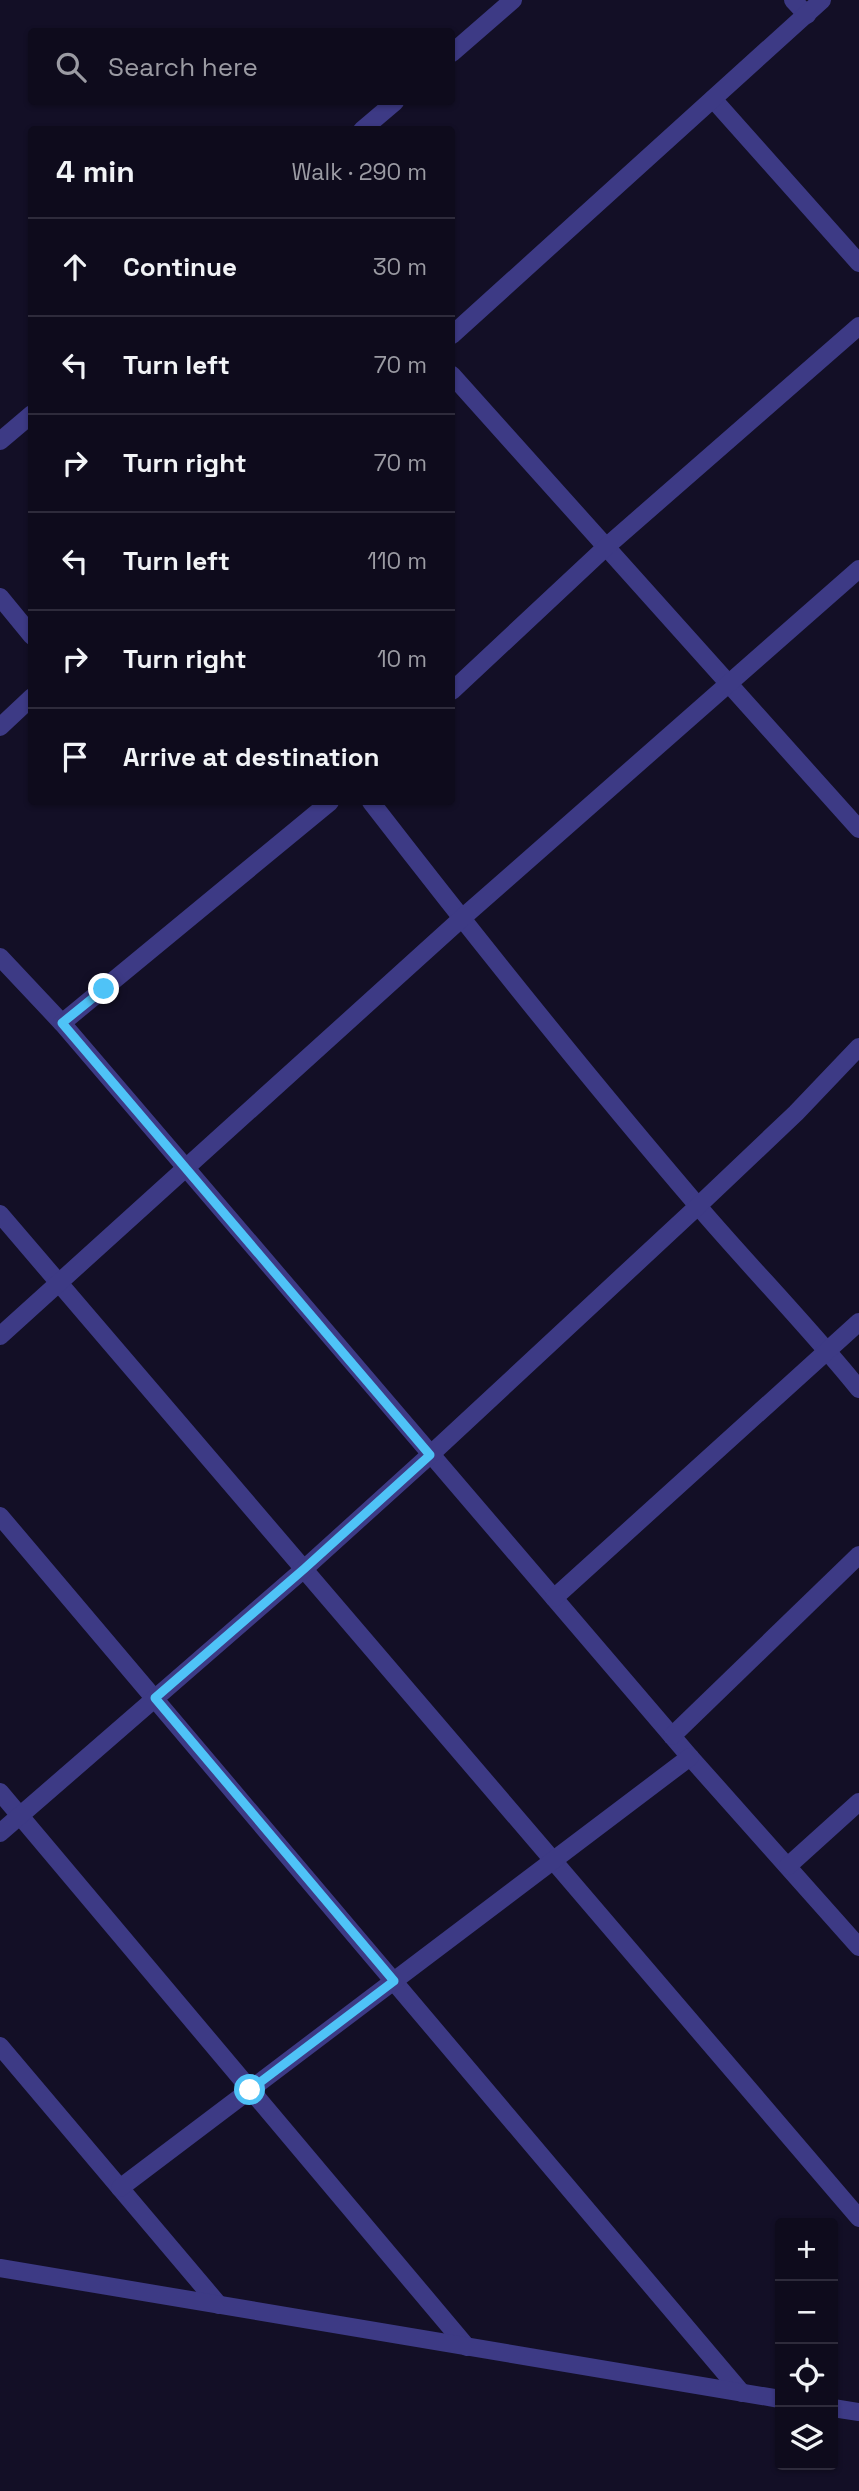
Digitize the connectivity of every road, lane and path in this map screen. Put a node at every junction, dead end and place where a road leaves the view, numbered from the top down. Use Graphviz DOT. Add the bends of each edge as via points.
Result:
graph roads {
  1 [pos="513,0"];
  2 [pos="793,0"];
  3 [pos="822,0"];
  4 [pos="807,15"];
  5 [pos="455,50"];
  6 [pos="713,99"];
  7 [pos="391,105"];
  8 [pos="367,126"];
  9 [pos="859,263"];
  10 [pos="859,326"];
  11 [pos="455,332"];
  12 [pos="455,378"];
  13 [pos="28,417"];
  14 [pos="0,441"];
  15 [pos="606,547"];
  16 [pos="859,569"];
  17 [pos="0,597"];
  18 [pos="28,631"];
  19 [pos="729,684"];
  20 [pos="455,688"];
  21 [pos="28,701"];
  22 [pos="0,727"];
  23 [pos="326,805"];
  24 [pos="373,805"];
  25 [pos="859,829"];
  26 [pos="461,919"];
  27 [pos="0,957"];
  28 [pos="62,1023"];
  29 [pos="859,1047"];
  30 [pos="187,1169"];
  31 [pos="698,1206"];
  32 [pos="0,1214"];
  33 [pos="59,1283"];
  34 [pos="859,1322"];
  35 [pos="0,1336"];
  36 [pos="828,1352"];
  37 [pos="859,1390"];
  38 [pos="430,1455"];
  39 [pos="0,1516"];
  40 [pos="859,1555"];
  41 [pos="304,1569"];
  42 [pos="554,1598"];
  43 [pos="155,1698"];
  44 [pos="672,1736"];
  45 [pos="690,1757"];
  46 [pos="0,1792"];
  47 [pos="859,1802"];
  48 [pos="20,1815"];
  49 [pos="0,1833"];
  50 [pos="553,1861"];
  51 [pos="788,1866"];
  52 [pos="859,1948"];
  53 [pos="394,1981"];
  54 [pos="0,2046"];
  55 [pos="250,2090"];
  56 [pos="120,2188"];
  57 [pos="859,2218"];
  58 [pos="0,2268"];
  59 [pos="219,2305"];
  60 [pos="467,2347"];
  61 [pos="742,2393"];
  62 [pos="775,2398"];
  63 [pos="838,2409"];
  64 [pos="859,2412"];
  1 -- 5 [label="street"];
  2 -- 4 [label="street"];
  3 -- 4 [label="street"];
  4 -- 6 [label="street"];
  6 -- 9 [label="street"];
  6 -- 11 [label="street"];
  7 -- 8 [label="street"];
  10 -- 15 [label="street"];
  12 -- 15 [label="street"];
  13 -- 14 [label="street"];
  15 -- 19 [label="street"];
  15 -- 20 [label="street"];
  16 -- 19 [label="street"];
  17 -- 18 [label="street"];
  19 -- 25 [label="street"];
  19 -- 26 [label="street"];
  21 -- 22 [label="street"];
  23 -- 28 [label="street"];
  24 -- 26 [label="street"];
  26 -- 30 [label="street"];
  26 -- 31 [label="street"];
  27 -- 28 [label="street"];
  28 -- 30 [label="street"];
  29 -- 31 [label="street"];
  30 -- 33 [label="street"];
  30 -- 38 [label="street"];
  31 -- 36 [label="street"];
  31 -- 38 [label="street"];
  32 -- 33 [label="street"];
  33 -- 35 [label="street"];
  33 -- 41 [label="street"];
  34 -- 36 [label="street"];
  36 -- 37 [label="street"];
  36 -- 42 [label="street"];
  38 -- 41 [label="street"];
  38 -- 42 [label="street"];
  39 -- 43 [label="street"];
  40 -- 44 [label="street"];
  41 -- 43 [label="street"];
  41 -- 50 [label="street"];
  42 -- 44 [label="street"];
  43 -- 48 [label="street"];
  43 -- 53 [label="street"];
  44 -- 45 [label="street"];
  45 -- 50 [label="street"];
  45 -- 51 [label="street"];
  46 -- 48 [label="street"];
  47 -- 51 [label="street"];
  48 -- 49 [label="street"];
  48 -- 55 [label="street"];
  50 -- 53 [label="street"];
  50 -- 57 [label="street"];
  51 -- 52 [label="street"];
  53 -- 55 [label="street"];
  53 -- 61 [label="street"];
  54 -- 56 [label="street"];
  55 -- 56 [label="street"];
  55 -- 60 [label="street"];
  56 -- 59 [label="street"];
  58 -- 59 [label="street"];
  59 -- 60 [label="street"];
  60 -- 61 [label="street"];
  61 -- 62 [label="street"];
  63 -- 64 [label="street"];
}
